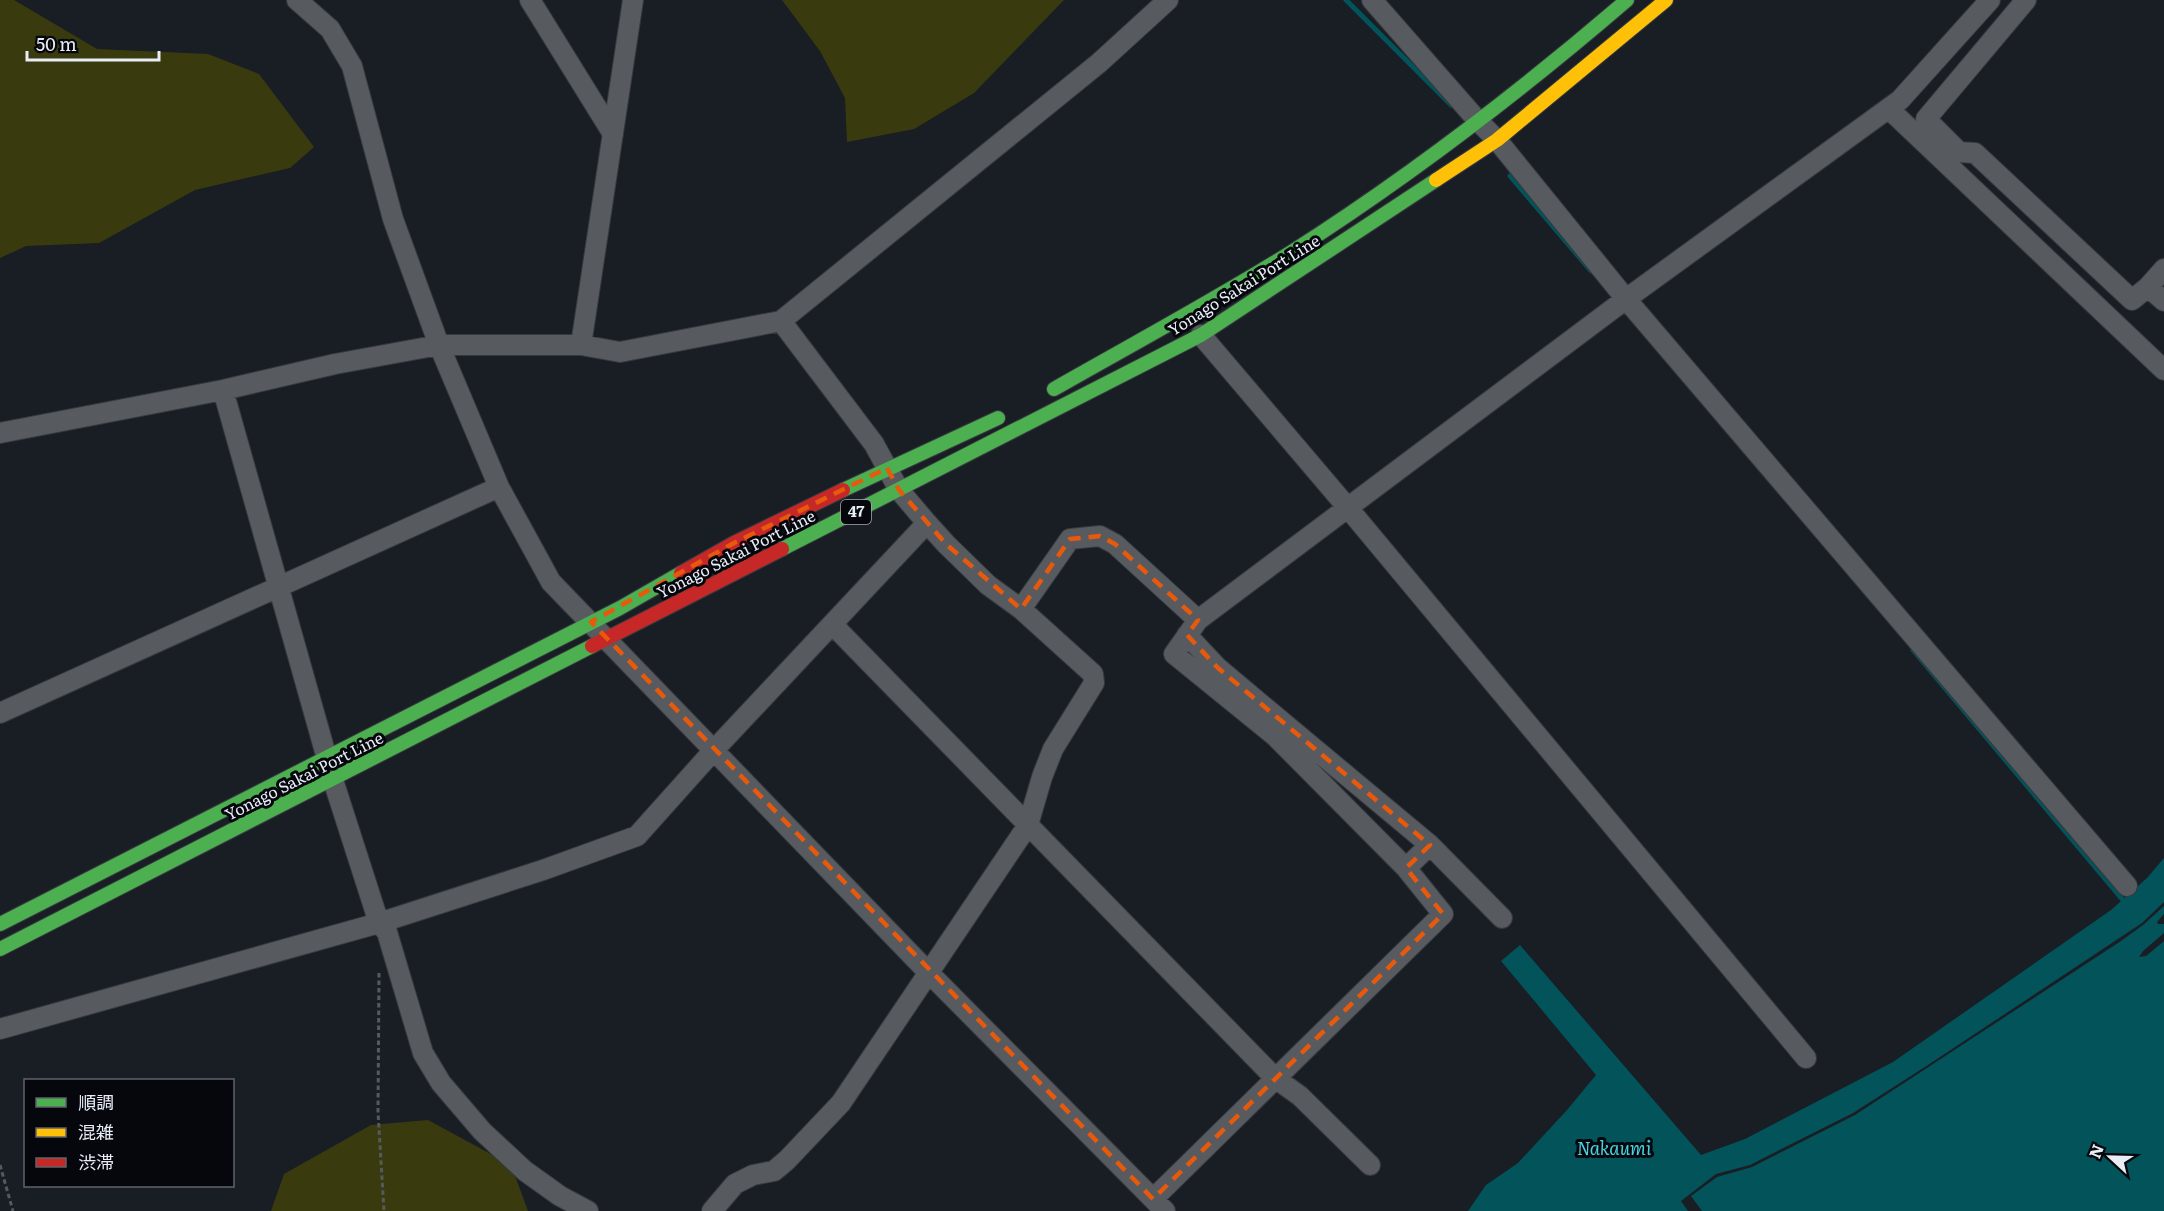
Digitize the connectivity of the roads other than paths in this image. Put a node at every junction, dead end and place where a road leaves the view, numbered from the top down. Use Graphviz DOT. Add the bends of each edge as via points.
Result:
graph roads {
  1 [pos="530,0"];
  2 [pos="633,0"];
  3 [pos="1168,0"];
  4 [pos="1372,0"];
  5 [pos="1627,0"];
  6 [pos="1666,0"];
  7 [pos="1990,0"];
  8 [pos="2026,0"];
  9 [pos="307,3"];
  10 [pos="1889,109"];
  11 [pos="1478,121"];
  12 [pos="613,134"];
  13 [pos="1497,140"];
  14 [pos="2164,269"];
  15 [pos="2148,287"];
  16 [pos="1626,299"];
  17 [pos="2164,302"];
  18 [pos="781,321"];
  19 [pos="1201,335"];
  20 [pos="439,345"];
  21 [pos="581,345"];
  22 [pos="2164,370"];
  23 [pos="223,390"];
  24 [pos="1043,395"];
  25 [pos="1012,411"];
  26 [pos="0,433"];
  27 [pos="887,468"];
  28 [pos="499,487"];
  29 [pos="899,490"];
  30 [pos="1348,507"];
  31 [pos="927,523"];
  32 [pos="278,587"];
  33 [pos="1021,609"];
  34 [pos="591,622"];
  35 [pos="833,625"];
  36 [pos="1193,628"];
  37 [pos="606,638"];
  38 [pos="0,713"];
  39 [pos="1280,730"];
  40 [pos="714,750"];
  41 [pos="328,756"];
  42 [pos="333,780"];
  43 [pos="1028,825"];
  44 [pos="1430,844"];
  45 [pos="1407,868"];
  46 [pos="2127,886"];
  47 [pos="1502,918"];
  48 [pos="379,923"];
  49 [pos="0,924"];
  50 [pos="0,949"];
  51 [pos="928,972"];
  52 [pos="0,1029"];
  53 [pos="1806,1058"];
  54 [pos="1275,1078"];
  55 [pos="1370,1165"];
  56 [pos="1159,1205"];
  57 [pos="588,1211"];
  58 [pos="712,1211"];
  1 -- 12 [label="street"];
  2 -- 12 [label="street"];
  3 -- 18 [label="street" via="1090,70"];
  4 -- 11 [label="street"];
  5 -- 11 [label="main road, Yonago Sakai Port Line"];
  6 -- 13 [label="main road, Yonago Sakai Port Line / 47"];
  7 -- 10 [label="street"];
  8 -- 15 [label="street" via="1926,119 1959,152 1975,153 2132,300"];
  9 -- 20 [label="street" via="330,28 352,66 393,219"];
  10 -- 16 [label="street"];
  10 -- 22 [label="street"];
  11 -- 13 [label="street"];
  11 -- 24 [label="main road, Yonago Sakai Port Line" via="1288,253"];
  12 -- 21 [label="street"];
  13 -- 16 [label="street"];
  13 -- 19 [label="main road, Yonago Sakai Port Line / 47"];
  14 -- 15 [label="street"];
  15 -- 17 [label="street"];
  16 -- 30 [label="street"];
  16 -- 46 [label="street"];
  18 -- 21 [label="street" via="620,352"];
  18 -- 27 [label="street" via="874,444"];
  19 -- 29 [label="main road, Yonago Sakai Port Line / 47"];
  19 -- 30 [label="street"];
  20 -- 21 [label="street"];
  20 -- 23 [label="street"];
  20 -- 28 [label="street"];
  23 -- 26 [label="street"];
  23 -- 32 [label="street"];
  25 -- 27 [label="main road, Yonago Sakai Port Line / 47"];
  27 -- 29 [label="street"];
  27 -- 34 [label="main road, Yonago Sakai Port Line / 47" via="734,543"];
  28 -- 32 [label="street"];
  28 -- 34 [label="street" via="551,582"];
  29 -- 31 [label="street"];
  29 -- 37 [label="main road, Yonago Sakai Port Line / 47"];
  30 -- 36 [label="street"];
  30 -- 53 [label="street"];
  31 -- 33 [label="street" via="988,585"];
  31 -- 35 [label="street"];
  32 -- 38 [label="street"];
  32 -- 41 [label="street"];
  33 -- 36 [label="street" via="1070,538 1100,536 1115,544"];
  33 -- 43 [label="street" via="1093,674 1094,683 1053,749"];
  34 -- 37 [label="street"];
  34 -- 41 [label="main road, Yonago Sakai Port Line / 47"];
  35 -- 40 [label="street"];
  35 -- 43 [label="street"];
  36 -- 39 [label="street" via="1174,654"];
  37 -- 40 [label="street"];
  37 -- 42 [label="main road, Yonago Sakai Port Line / 47"];
  39 -- 44 [label="street"];
  39 -- 45 [label="street"];
  40 -- 48 [label="street" via="637,836"];
  40 -- 51 [label="street"];
  41 -- 42 [label="street"];
  41 -- 49 [label="main road, Yonago Sakai Port Line / 47"];
  42 -- 48 [label="street"];
  42 -- 50 [label="main road, Yonago Sakai Port Line / 47"];
  43 -- 51 [label="street"];
  43 -- 54 [label="street"];
  44 -- 45 [label="street"];
  44 -- 47 [label="street"];
  45 -- 54 [label="street" via="1443,914"];
  48 -- 52 [label="street"];
  48 -- 57 [label="street" via="387,932 423,1053 441,1083 482,1131 525,1171"];
  51 -- 56 [label="street"];
  51 -- 58 [label="street" via="841,1103 781,1166 735,1184"];
  54 -- 55 [label="street" via="1300,1096"];
  54 -- 56 [label="street"];
}
